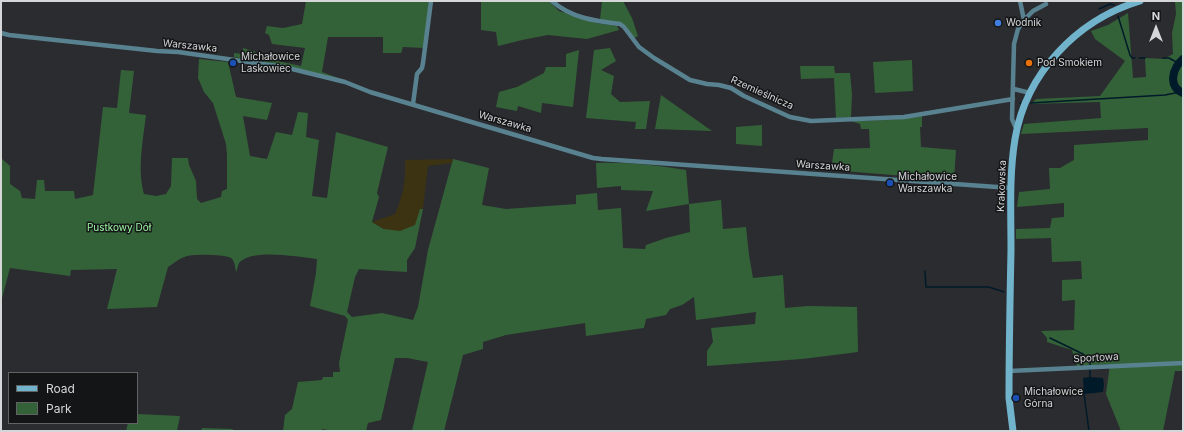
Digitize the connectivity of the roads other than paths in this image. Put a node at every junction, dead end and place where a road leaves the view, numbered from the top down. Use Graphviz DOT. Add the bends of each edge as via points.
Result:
graph roads {
  1 [pos="431,1"];
  2 [pos="552,1"];
  3 [pos="1020,1"];
  4 [pos="1140,1"];
  5 [pos="1046,4"];
  6 [pos="1024,20"];
  7 [pos="1,33"];
  8 [pos="1014,89"];
  9 [pos="1030,93"];
  10 [pos="1013,99"];
  11 [pos="413,104"];
  12 [pos="1018,127"];
  13 [pos="1011,188"];
  14 [pos="1183,363"];
  15 [pos="1009,371"];
  16 [pos="1013,431"];
  1 -- 11 [label="street" via="423,63 417,74"];
  2 -- 10 [label="street, Rzemieślnicza" via="569,13 590,20 620,24 639,47 690,80 731,88 790,117 811,122 904,116"];
  3 -- 6 [label="street"];
  4 -- 9 [label="main road, Krakowska" via="1104,15 1074,36 1048,64"];
  5 -- 6 [label="street"];
  6 -- 8 [label="street" via="1018,29 1014,44"];
  7 -- 11 [label="street, Warszawka" via="157,52 178,52 284,67 345,82"];
  8 -- 9 [label="street"];
  8 -- 10 [label="street"];
  9 -- 12 [label="main road, Krakowska"];
  10 -- 12 [label="street" via="1012,118"];
  11 -- 13 [label="street, Warszawka" via="593,158"];
  12 -- 13 [label="main road, Krakowska"];
  13 -- 15 [label="main road, Krakowska"];
  14 -- 15 [label="street, Sportowa"];
  15 -- 16 [label="main road, Krakowska" via="1009,404"];
}
